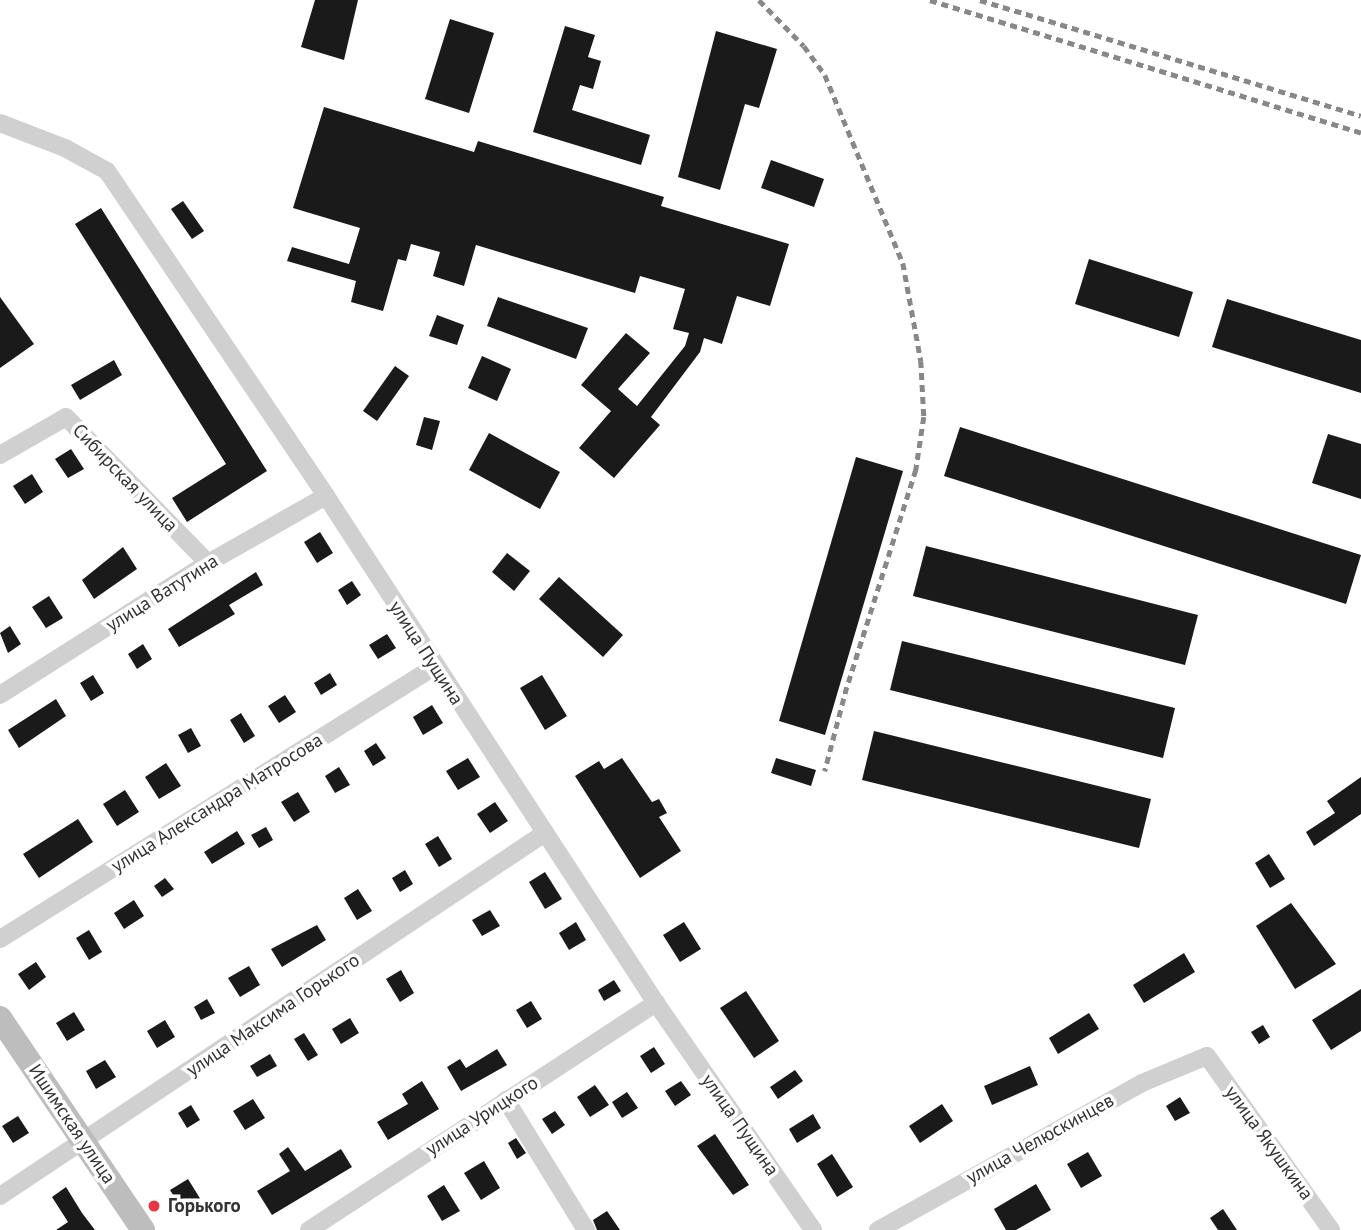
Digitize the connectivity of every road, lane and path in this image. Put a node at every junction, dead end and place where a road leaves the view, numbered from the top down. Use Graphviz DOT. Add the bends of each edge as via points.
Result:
graph roads {
  1 [pos="0,123"];
  2 [pos="0,455"];
  3 [pos="326,496"];
  4 [pos="208,563"];
  5 [pos="434,667"];
  6 [pos="0,695"];
  7 [pos="545,833"];
  8 [pos="0,939"];
  9 [pos="656,1003"];
  10 [pos="0,1018"];
  11 [pos="1207,1056"];
  12 [pos="506,1100"];
  13 [pos="84,1142"];
  14 [pos="0,1196"];
  15 [pos="143,1230"];
  16 [pos="309,1230"];
  17 [pos="586,1230"];
  18 [pos="813,1230"];
  19 [pos="877,1230"];
  20 [pos="1331,1230"];
  1 -- 3 [label="street, улица Пущина" via="65,148 107,171"];
  2 -- 4 [label="street, Сибирская улица" via="66,417"];
  3 -- 4 [label="street, улица Ватутина"];
  3 -- 5 [label="street, улица Пущина"];
  4 -- 6 [label="street, улица Ватутина"];
  5 -- 7 [label="street, улица Пущина"];
  5 -- 8 [label="street, улица Александра Матросова"];
  7 -- 9 [label="street, улица Пущина"];
  7 -- 13 [label="street, улица Максима Горького"];
  9 -- 12 [label="street, улица Урицкого"];
  9 -- 18 [label="street, улица Пущина"];
  10 -- 13 [label="main road, Ишимская улица"];
  11 -- 19 [label="street, улица Челюскинцев" via="1142,1083"];
  11 -- 20 [label="street, улица Якушкина"];
  12 -- 16 [label="street, улица Урицкого"];
  12 -- 17 [label="street"];
  13 -- 14 [label="street, улица Максима Горького"];
  13 -- 15 [label="main road, Ишимская улица"];
}
